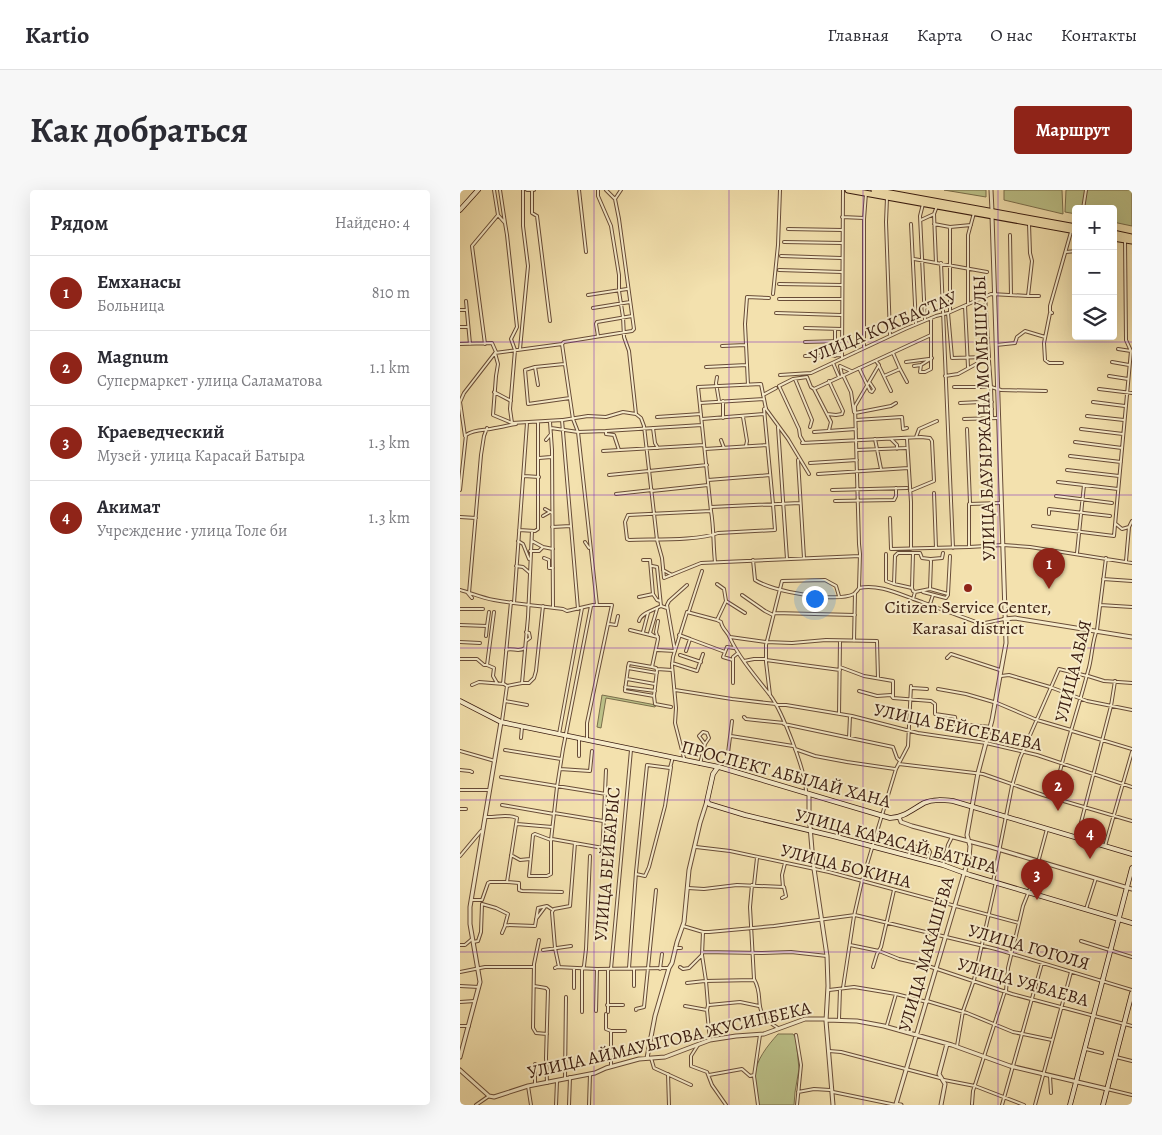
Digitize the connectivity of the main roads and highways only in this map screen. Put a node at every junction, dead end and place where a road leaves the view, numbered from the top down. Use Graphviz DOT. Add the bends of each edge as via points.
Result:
graph roads {
  1 [pos="848,190"];
  2 [pos="874,190"];
  3 [pos="476,192"];
  4 [pos="460,210"];
  5 [pos="992,214"];
  6 [pos="1072,228"];
  7 [pos="1072,229"];
  8 [pos="1117,235"];
  9 [pos="1132,237"];
  10 [pos="1117,239"];
  11 [pos="1132,241"];
  12 [pos="460,702"];
  13 [pos="700,763"];
  14 [pos="718,767"];
  15 [pos="713,774"];
  16 [pos="1132,854"];
  17 [pos="1132,868"];
  18 [pos="1118,918"];
  19 [pos="1132,922"];
  20 [pos="1132,992"];
  21 [pos="1070,1105"];
  22 [pos="1102,1105"];
  1 -- 5 [label="highway"];
  2 -- 5 [label="highway"];
  3 -- 4 [label="main road"];
  5 -- 6 [label="highway"];
  5 -- 7 [label="highway"];
  8 -- 9 [label="highway"];
  10 -- 11 [label="highway"];
  12 -- 13 [label="main road, ПРОСПЕКТ АБЫЛАЙ ХАНА" via="501,722"];
  13 -- 14 [label="main road, ПРОСПЕКТ АБЫЛАЙ ХАНА"];
  13 -- 15 [label="main road"];
  14 -- 15 [label="main road"];
  14 -- 16 [label="main road, ПРОСПЕКТ АБЫЛАЙ ХАНА" via="890,818 899,817 924,803 953,801"];
  15 -- 18 [label="main road, УЛИЦА КАРАСАЙ БАТЫРА" via="708,804 943,865"];
  17 -- 18 [label="main road"];
  18 -- 19 [label="main road, УЛИЦА КАРАСАЙ БАТЫРА"];
  18 -- 21 [label="main road"];
  20 -- 22 [label="main road"];
}
